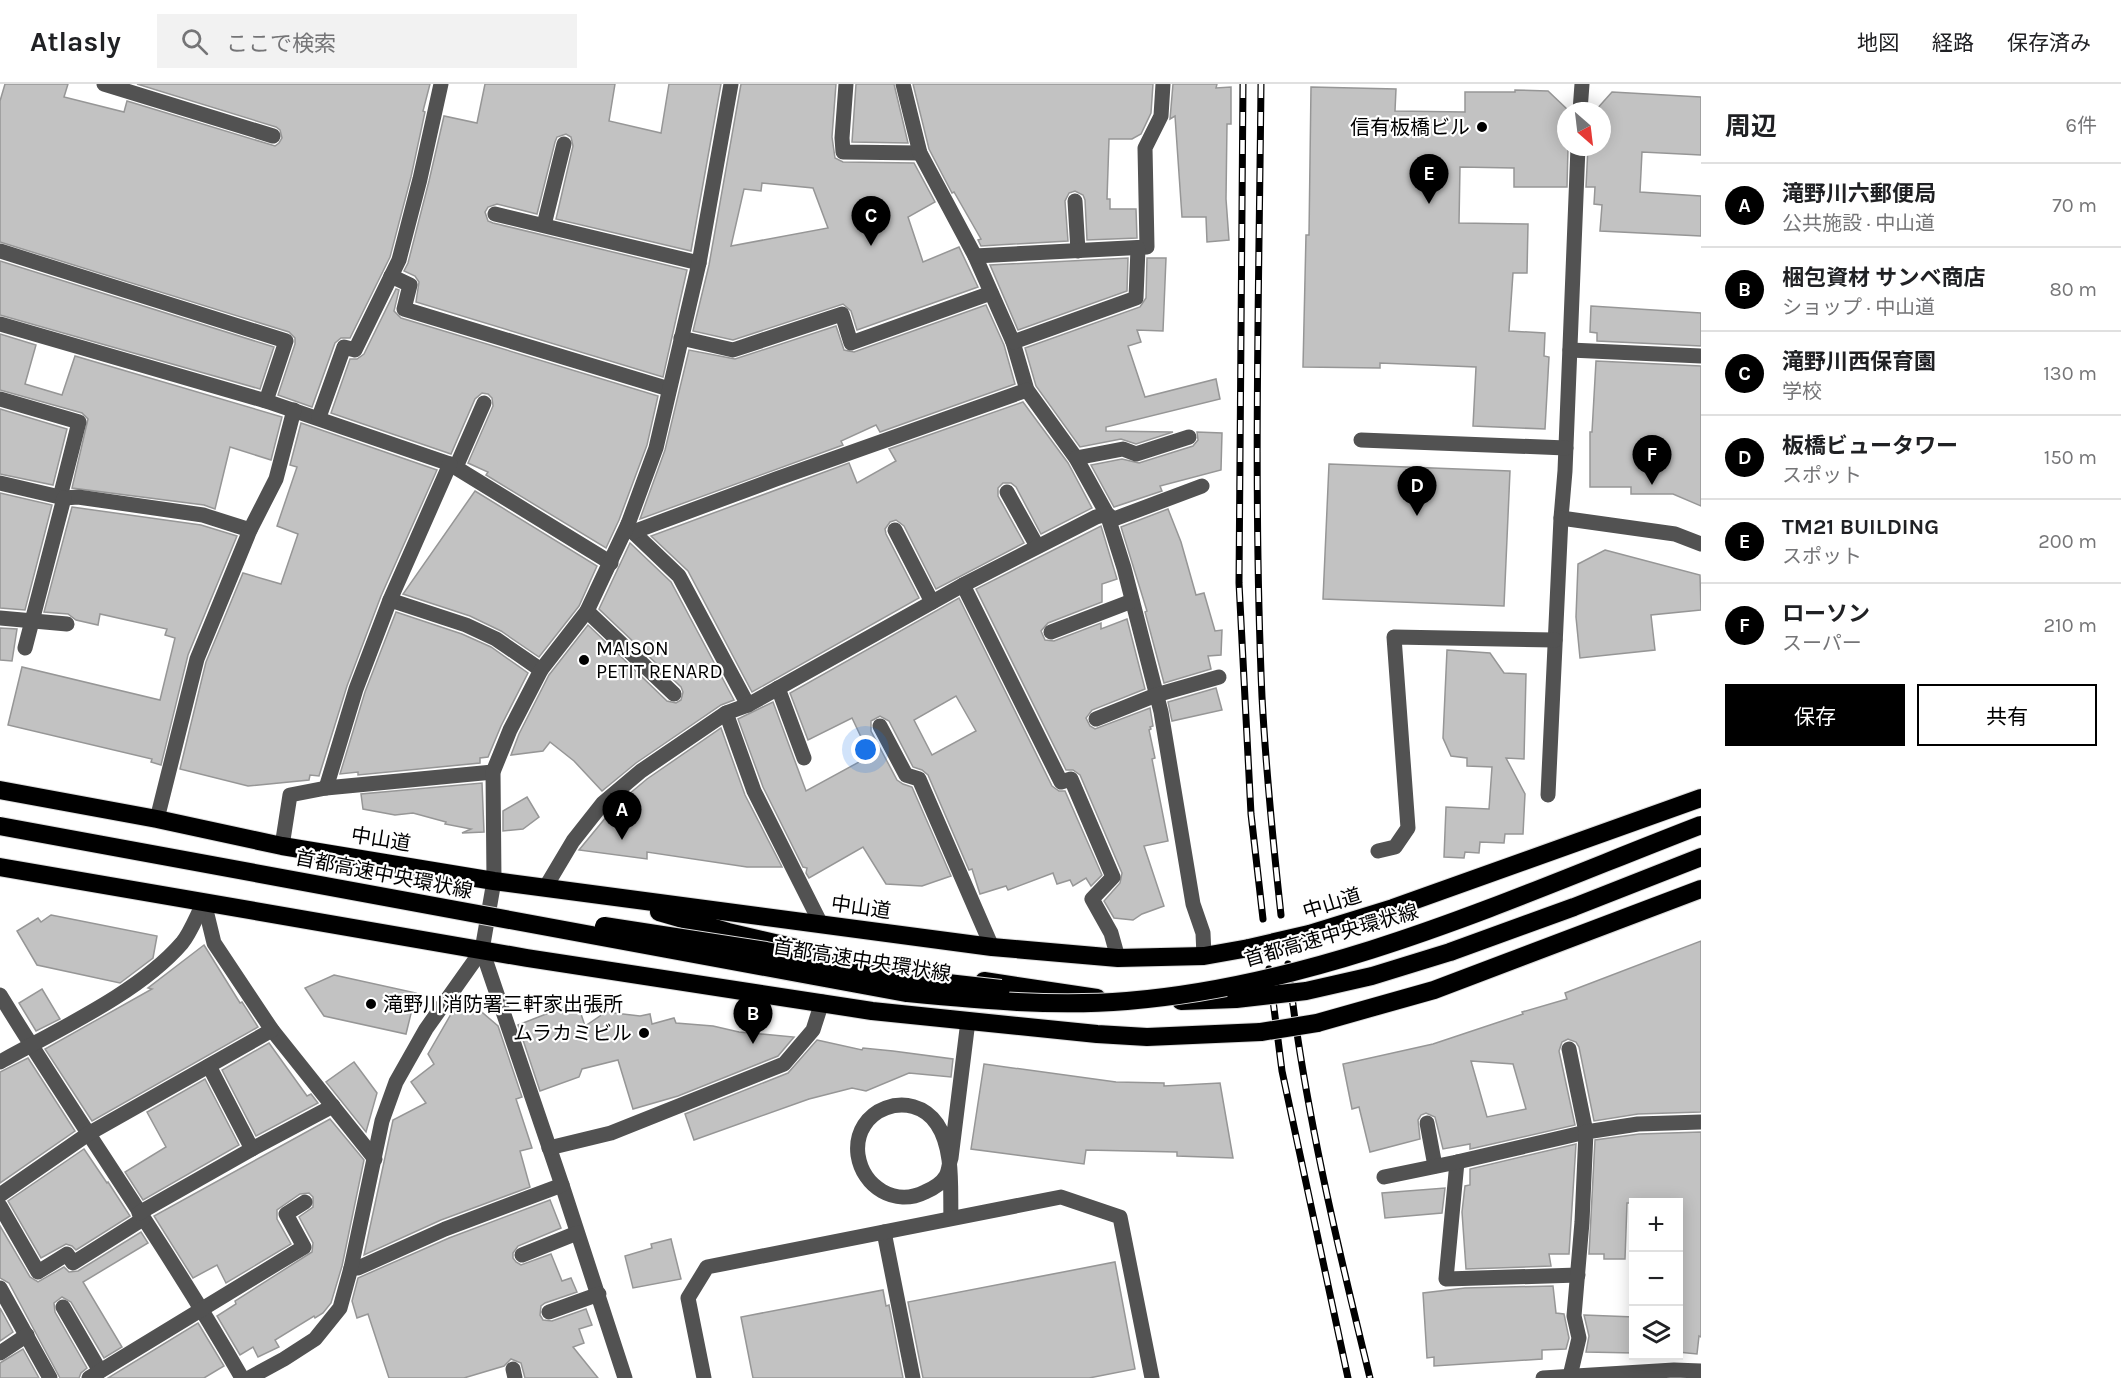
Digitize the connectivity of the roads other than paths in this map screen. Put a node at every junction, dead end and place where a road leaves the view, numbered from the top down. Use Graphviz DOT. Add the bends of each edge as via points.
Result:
graph roads {
  1 [pos="104,84"];
  2 [pos="441,84"];
  3 [pos="731,84"];
  4 [pos="846,84"];
  5 [pos="903,84"];
  6 [pos="1162,84"];
  7 [pos="1582,84"];
  8 [pos="1581,102"];
  9 [pos="273,136"];
  10 [pos="564,144"];
  11 [pos="920,153"];
  12 [pos="1578,156"];
  13 [pos="1075,201"];
  14 [pos="495,214"];
  15 [pos="544,225"];
  16 [pos="1138,248"];
  17 [pos="0,251"];
  18 [pos="1078,251"];
  19 [pos="975,256"];
  20 [pos="699,263"];
  21 [pos="391,276"];
  22 [pos="991,292"];
  23 [pos="0,324"];
  24 [pos="681,338"];
  25 [pos="1013,342"];
  26 [pos="1569,351"];
  27 [pos="1701,356"];
  28 [pos="669,389"];
  29 [pos="1027,390"];
  30 [pos="0,399"];
  31 [pos="266,400"];
  32 [pos="484,403"];
  33 [pos="294,410"];
  34 [pos="319,417"];
  35 [pos="1189,437"];
  36 [pos="1361,440"];
  37 [pos="1566,448"];
  38 [pos="1076,458"];
  39 [pos="453,465"];
  40 [pos="0,483"];
  41 [pos="1202,486"];
  42 [pos="1007,492"];
  43 [pos="62,498"];
  44 [pos="1107,514"];
  45 [pos="1561,518"];
  46 [pos="631,528"];
  47 [pos="250,530"];
  48 [pos="895,530"];
  49 [pos="1701,544"];
  50 [pos="1037,546"];
  51 [pos="611,562"];
  52 [pos="963,585"];
  53 [pos="390,600"];
  54 [pos="1132,601"];
  55 [pos="932,602"];
  56 [pos="587,611"];
  57 [pos="0,618"];
  58 [pos="32,622"];
  59 [pos="67,624"];
  60 [pos="1051,632"];
  61 [pos="1555,640"];
  62 [pos="25,648"];
  63 [pos="541,670"];
  64 [pos="1219,677"];
  65 [pos="778,688"];
  66 [pos="674,694"];
  67 [pos="1156,695"];
  68 [pos="748,705"];
  69 [pos="726,713"];
  70 [pos="1096,719"];
  71 [pos="880,726"];
  72 [pos="804,758"];
  73 [pos="493,772"];
  74 [pos="326,788"];
  75 [pos="0,790"];
  76 [pos="1548,795"];
  77 [pos="1701,798"];
  78 [pos="157,819"];
  79 [pos="0,820"];
  80 [pos="1701,820"];
  81 [pos="1701,825"];
  82 [pos="0,826"];
  83 [pos="282,846"];
  84 [pos="1378,851"];
  85 [pos="1701,857"];
  86 [pos="0,867"];
  87 [pos="1701,878"];
  88 [pos="494,881"];
  89 [pos="545,888"];
  90 [pos="1701,889"];
  91 [pos="603,895"];
  92 [pos="204,902"];
  93 [pos="821,924"];
  94 [pos="1581,934"];
  95 [pos="992,947"];
  96 [pos="482,950"];
  97 [pos="1204,956"];
  98 [pos="1118,958"];
  99 [pos="0,995"];
  100 [pos="822,1002"];
  101 [pos="968,1021"];
  102 [pos="272,1030"];
  103 [pos="30,1045"];
  104 [pos="1569,1049"];
  105 [pos="0,1062"];
  106 [pos="209,1066"];
  107 [pos="333,1106"];
  108 [pos="1701,1122"];
  109 [pos="1427,1123"];
  110 [pos="1586,1132"];
  111 [pos="88,1134"];
  112 [pos="549,1148"];
  113 [pos="252,1149"];
  114 [pos="375,1159"];
  115 [pos="1456,1162"];
  116 [pos="1435,1166"];
  117 [pos="1384,1176"];
  118 [pos="562,1185"];
  119 [pos="0,1194"];
  120 [pos="305,1202"];
  121 [pos="0,1206"];
  122 [pos="141,1216"];
  123 [pos="951,1218"];
  124 [pos="884,1232"];
  125 [pos="577,1233"];
  126 [pos="522,1255"];
  127 [pos="351,1268"];
  128 [pos="1578,1275"];
  129 [pos="0,1288"];
  130 [pos="598,1294"];
  131 [pos="63,1307"];
  132 [pos="202,1309"];
  133 [pos="549,1312"];
  134 [pos="27,1335"];
  135 [pos="0,1353"];
  136 [pos="1701,1371"];
  137 [pos="1674,1374"];
  138 [pos="94,1375"];
  139 [pos="1570,1376"];
  140 [pos="50,1378"];
  141 [pos="242,1378"];
  142 [pos="249,1378"];
  143 [pos="624,1378"];
  144 [pos="704,1378"];
  145 [pos="914,1378"];
  146 [pos="1152,1378"];
  147 [pos="1543,1378"];
  1 -- 9 [label="street"];
  2 -- 21 [label="street" via="399,260"];
  3 -- 20 [label="street"];
  4 -- 11 [label="street" via="843,152"];
  5 -- 11 [label="street"];
  6 -- 16 [label="street" via="1161,116 1145,148 1147,247"];
  7 -- 8 [label="street"];
  10 -- 15 [label="street"];
  11 -- 19 [label="street"];
  12 -- 26 [label="street"];
  13 -- 18 [label="street"];
  14 -- 15 [label="street"];
  15 -- 20 [label="street"];
  16 -- 18 [label="street"];
  16 -- 25 [label="street" via="1136,298"];
  17 -- 31 [label="street" via="286,341"];
  18 -- 19 [label="street"];
  19 -- 22 [label="street"];
  20 -- 24 [label="street"];
  21 -- 28 [label="street" via="410,285 404,309"];
  21 -- 34 [label="street" via="355,350 344,346"];
  22 -- 24 [label="street" via="851,343 842,314 733,350"];
  22 -- 25 [label="street"];
  23 -- 31 [label="street"];
  24 -- 28 [label="street"];
  25 -- 29 [label="street"];
  26 -- 27 [label="street"];
  26 -- 37 [label="street"];
  28 -- 46 [label="street" via="656,448"];
  29 -- 38 [label="street"];
  29 -- 46 [label="street"];
  30 -- 43 [label="street" via="79,422"];
  31 -- 33 [label="street"];
  32 -- 39 [label="street"];
  33 -- 34 [label="street"];
  33 -- 47 [label="street" via="276,479"];
  34 -- 39 [label="street"];
  35 -- 38 [label="street" via="1136,454 1123,449"];
  36 -- 37 [label="street"];
  37 -- 45 [label="street"];
  38 -- 44 [label="street"];
  39 -- 51 [label="street"];
  39 -- 53 [label="street"];
  40 -- 43 [label="street"];
  41 -- 44 [label="street" via="1114,519"];
  42 -- 50 [label="street"];
  43 -- 47 [label="street" via="78,496 203,516"];
  43 -- 58 [label="street"];
  44 -- 50 [label="street"];
  44 -- 54 [label="street"];
  45 -- 49 [label="street" via="1675,534"];
  45 -- 61 [label="street"];
  46 -- 51 [label="street"];
  46 -- 68 [label="street" via="679,576"];
  47 -- 78 [label="street" via="197,659"];
  48 -- 55 [label="street"];
  50 -- 52 [label="street"];
  51 -- 56 [label="street"];
  52 -- 55 [label="street"];
  52 -- 98 [label="street" via="1061,782 1071,779 1113,877 1092,899 1111,933"];
  53 -- 63 [label="street" via="486,634"];
  53 -- 74 [label="street" via="356,689"];
  54 -- 60 [label="street"];
  54 -- 67 [label="street"];
  55 -- 65 [label="street"];
  56 -- 63 [label="street"];
  56 -- 66 [label="street"];
  57 -- 58 [label="street"];
  58 -- 59 [label="street"];
  58 -- 62 [label="street"];
  61 -- 76 [label="street"];
  61 -- 84 [label="street" via="1394,637 1408,828 1395,847"];
  63 -- 73 [label="street"];
  64 -- 67 [label="street"];
  65 -- 68 [label="street"];
  65 -- 72 [label="street"];
  67 -- 70 [label="street"];
  67 -- 97 [label="street" via="1193,904 1203,933"];
  68 -- 69 [label="street"];
  69 -- 89 [label="street" via="641,771 603,803 573,841"];
  69 -- 93 [label="street" via="754,791"];
  71 -- 95 [label="street" via="906,775 919,779"];
  73 -- 74 [label="street"];
  73 -- 88 [label="street"];
  74 -- 83 [label="street" via="290,795"];
  75 -- 78 [label="highway, 中山道"];
  77 -- 97 [label="highway, 中山道, bridge" via="1393,908 1309,933"];
  78 -- 83 [label="highway, 中山道"];
  79 -- 80 [label="highway, 首都高速中央環状線, bridge" via="471,906 766,951 912,978 986,988 1085,994 1225,978 1405,933"];
  81 -- 82 [label="highway, 首都高速中央環状線, bridge" via="1403,940 1329,963 1226,988 1081,1003 906,993"];
  83 -- 88 [label="highway, 中山道"];
  85 -- 91 [label="highway, bridge" via="1450,952 1372,976 1306,991 1236,999 1098,998 905,969 728,932"];
  86 -- 92 [label="highway"];
  87 -- 94 [label="highway"];
  88 -- 89 [label="highway, 中山道"];
  88 -- 96 [label="street"];
  89 -- 91 [label="highway, 中山道"];
  90 -- 94 [label="highway"];
  91 -- 93 [label="highway, 中山道"];
  92 -- 96 [label="highway"];
  92 -- 102 [label="street" via="214,943"];
  92 -- 103 [label="street" via="183,942 152,972"];
  93 -- 95 [label="highway, 中山道"];
  94 -- 101 [label="highway, bridge" via="1434,990 1317,1023 1261,1032 1147,1037"];
  95 -- 98 [label="highway, 中山道"];
  96 -- 100 [label="highway"];
  96 -- 112 [label="street"];
  96 -- 114 [label="street" via="426,1029 396,1082 382,1120"];
  97 -- 98 [label="highway, 中山道"];
  99 -- 103 [label="street"];
  100 -- 101 [label="highway"];
  100 -- 112 [label="street" via="813,1030 784,1064 611,1133"];
  101 -- 123 [label="street" via="951,1158 948,1167 946,1176 933,1189 915,1197 899,1198 880,1192 868,1180 857,1146 861,1128 872,1114 892,1105 911,1106 928,1113 939,1126 948,1155 948,1165 949,1174 950,1184"];
  102 -- 106 [label="street"];
  102 -- 107 [label="street"];
  103 -- 105 [label="street"];
  103 -- 111 [label="street"];
  104 -- 110 [label="street"];
  106 -- 111 [label="street"];
  106 -- 113 [label="street"];
  107 -- 113 [label="street"];
  107 -- 114 [label="street"];
  108 -- 110 [label="street" via="1638,1124"];
  109 -- 116 [label="street"];
  110 -- 115 [label="street"];
  110 -- 128 [label="street"];
  111 -- 119 [label="street"];
  111 -- 122 [label="street"];
  112 -- 118 [label="street"];
  113 -- 122 [label="street"];
  114 -- 127 [label="street"];
  115 -- 116 [label="street"];
  115 -- 128 [label="street" via="1446,1279"];
  116 -- 117 [label="street"];
  118 -- 125 [label="street"];
  118 -- 127 [label="street"];
  120 -- 132 [label="street" via="286,1215 304,1247"];
  121 -- 122 [label="street" via="38,1272 67,1254 73,1263"];
  122 -- 132 [label="street"];
  123 -- 124 [label="street"];
  123 -- 146 [label="street" via="1061,1197 1120,1217"];
  124 -- 144 [label="street" via="707,1267 688,1298"];
  124 -- 145 [label="street"];
  125 -- 126 [label="street"];
  125 -- 130 [label="street"];
  127 -- 142 [label="street" via="340,1308 315,1339"];
  128 -- 139 [label="street" via="1574,1316 1579,1338"];
  129 -- 134 [label="street"];
  130 -- 133 [label="street"];
  130 -- 143 [label="street"];
  131 -- 138 [label="street"];
  132 -- 138 [label="street"];
  132 -- 141 [label="street"];
  134 -- 135 [label="street"];
  134 -- 140 [label="street"];
  136 -- 137 [label="street"];
  137 -- 139 [label="street"];
  139 -- 147 [label="street"];
}
